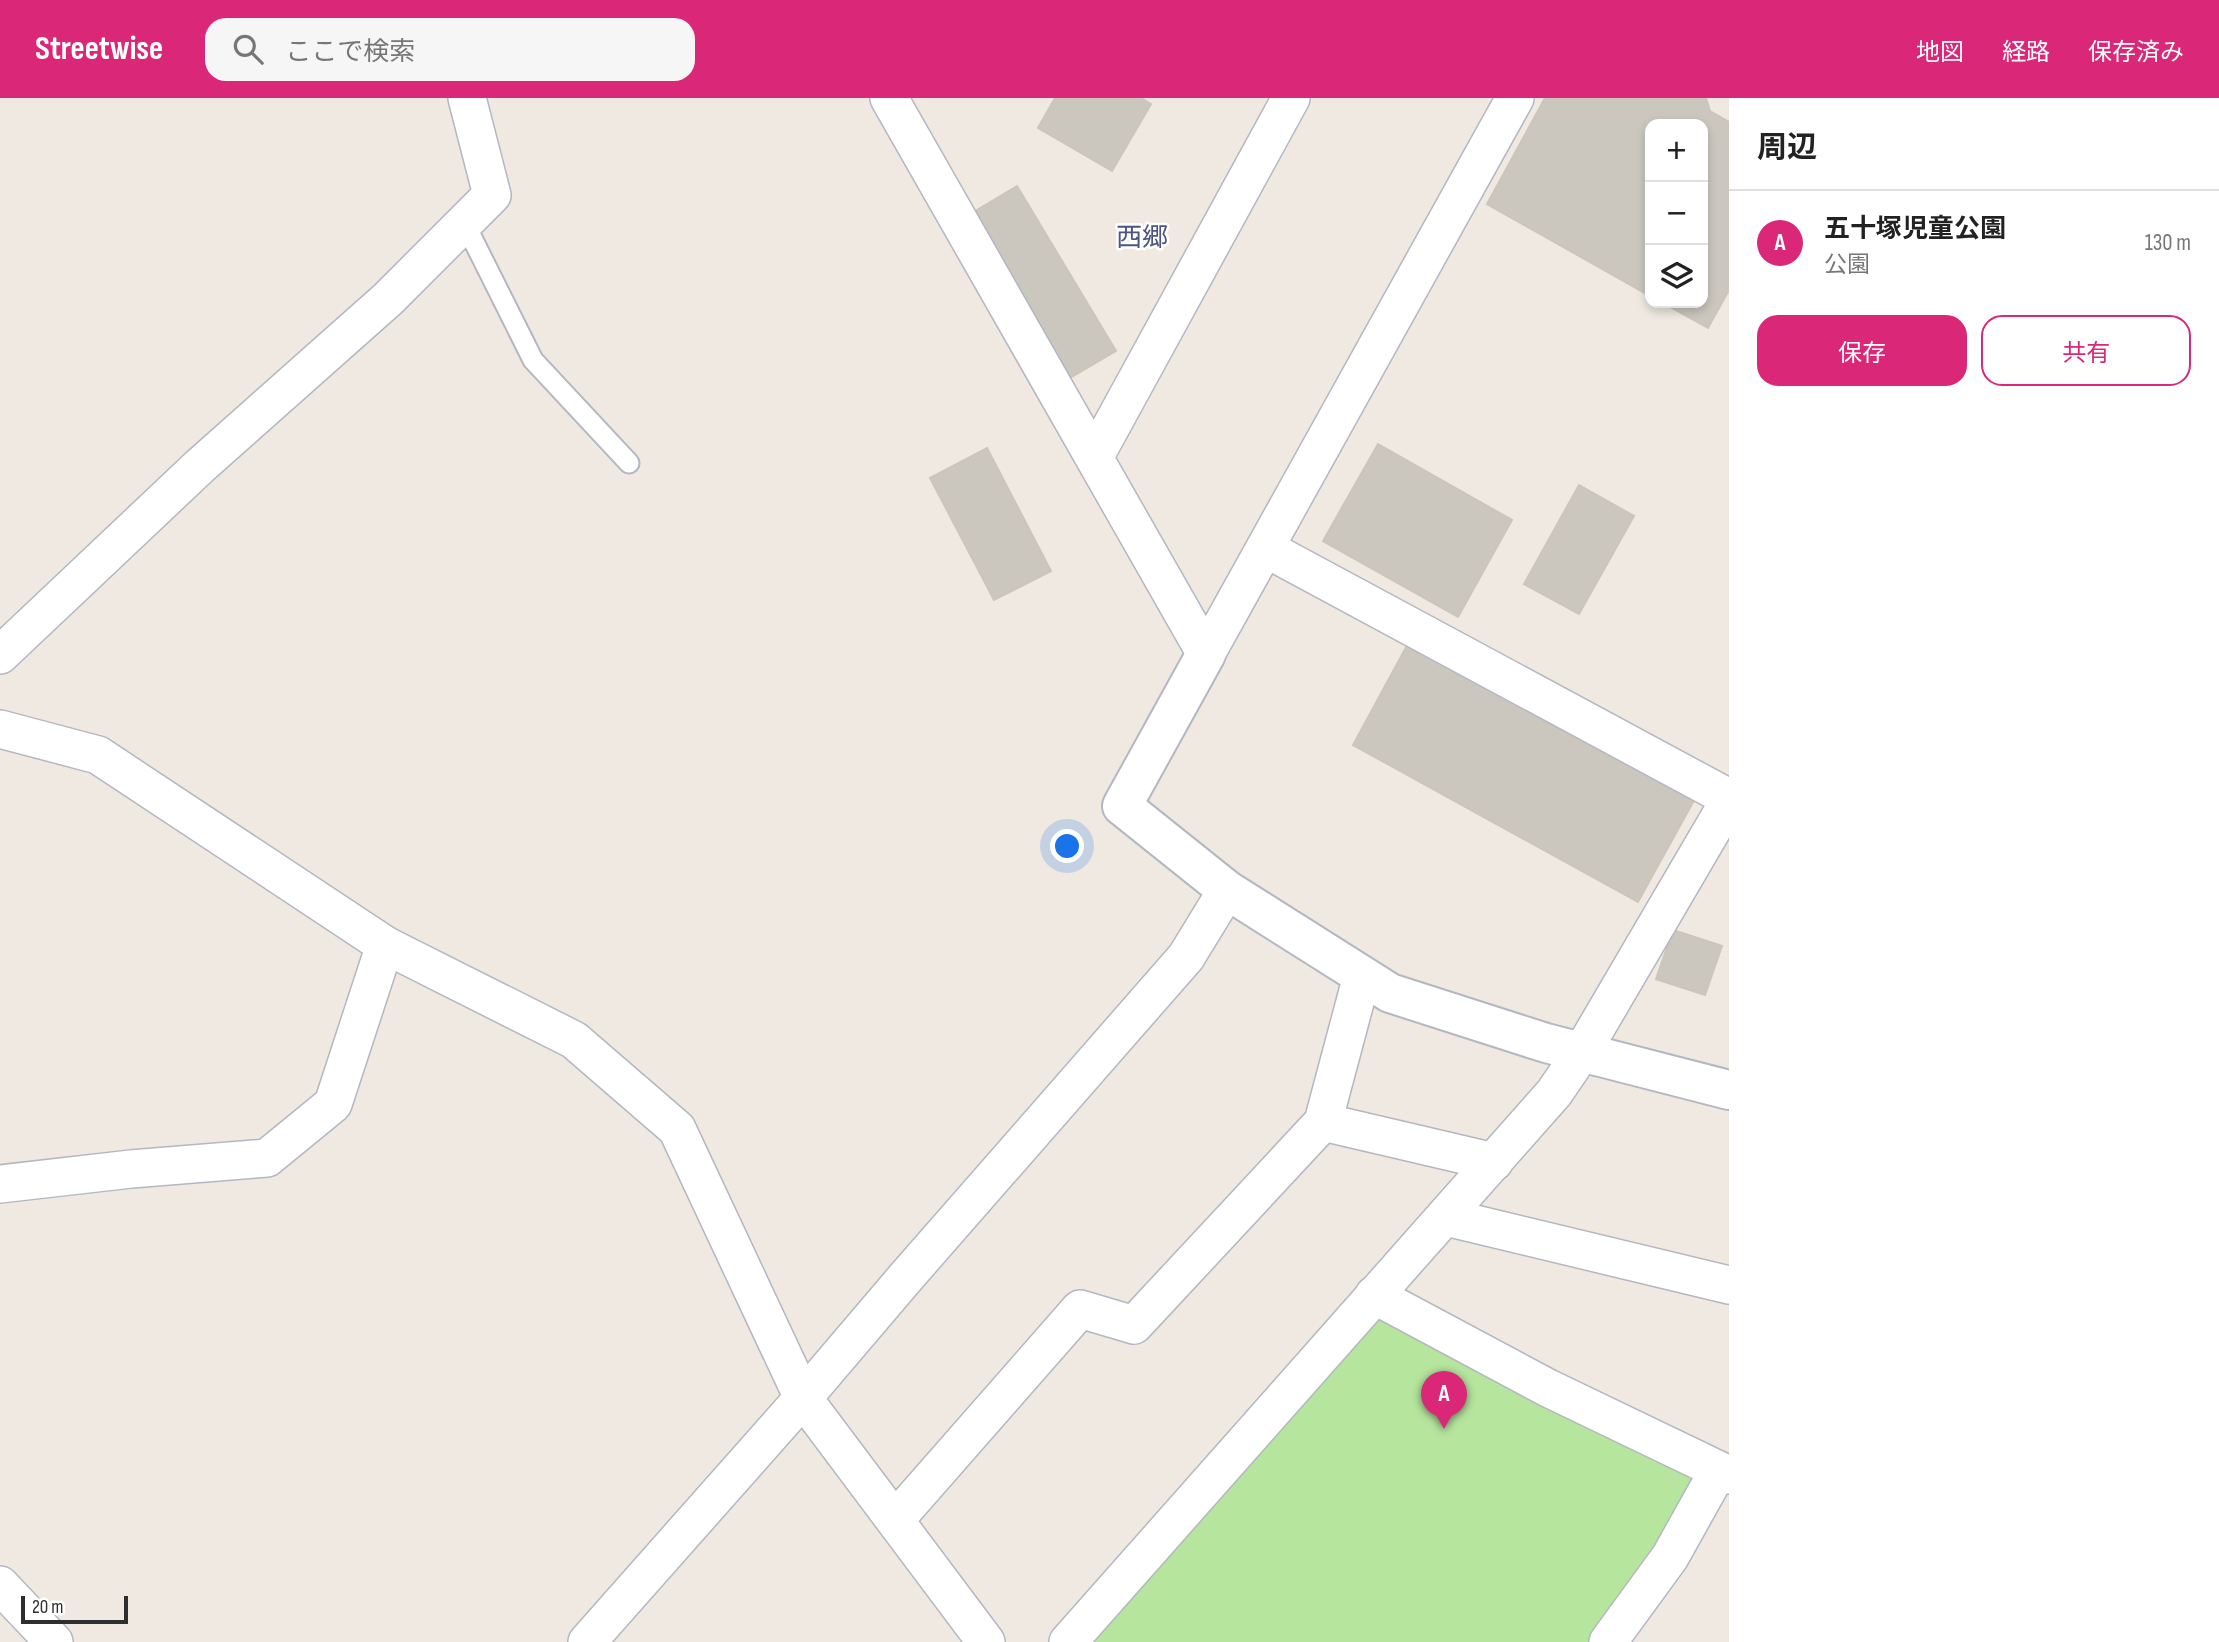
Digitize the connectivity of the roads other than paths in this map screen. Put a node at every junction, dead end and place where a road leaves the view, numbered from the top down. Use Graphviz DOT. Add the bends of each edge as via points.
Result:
graph roads {
  1 [pos="467,98"];
  2 [pos="889,98"];
  3 [pos="1291,98"];
  4 [pos="1515,98"];
  5 [pos="464,222"];
  6 [pos="1095,456"];
  7 [pos="629,463"];
  8 [pos="1265,548"];
  9 [pos="1206,654"];
  10 [pos="0,655"];
  11 [pos="0,729"];
  12 [pos="1729,800"];
  13 [pos="1227,890"];
  14 [pos="385,945"];
  15 [pos="1362,976"];
  16 [pos="1582,1052"];
  17 [pos="1729,1090"];
  18 [pos="1323,1122"];
  19 [pos="1494,1162"];
  20 [pos="0,1184"];
  21 [pos="1446,1217"];
  22 [pos="1729,1285"];
  23 [pos="1374,1295"];
  24 [pos="803,1398"];
  25 [pos="1723,1473"];
  26 [pos="895,1520"];
  27 [pos="0,1585"];
  28 [pos="54,1642"];
  29 [pos="587,1642"];
  30 [pos="986,1642"];
  31 [pos="1069,1642"];
  32 [pos="1608,1642"];
  1 -- 5 [label="street" via="492,195"];
  2 -- 6 [label="street"];
  3 -- 6 [label="street"];
  4 -- 8 [label="street"];
  5 -- 7 [label="lane" via="533,360"];
  5 -- 10 [label="street" via="388,299 200,466"];
  6 -- 9 [label="street"];
  8 -- 9 [label="street"];
  8 -- 12 [label="street"];
  9 -- 13 [label="street" via="1122,806"];
  11 -- 14 [label="street" via="98,755"];
  12 -- 16 [label="street"];
  13 -- 15 [label="street"];
  13 -- 24 [label="street" via="1186,957"];
  14 -- 20 [label="street" via="333,1104 267,1158"];
  14 -- 24 [label="street" via="574,1040 677,1129"];
  15 -- 16 [label="street" via="1390,993"];
  15 -- 18 [label="street"];
  16 -- 17 [label="street"];
  16 -- 19 [label="street" via="1554,1093"];
  18 -- 19 [label="street"];
  18 -- 26 [label="street" via="1134,1325 1080,1309"];
  19 -- 21 [label="street"];
  21 -- 22 [label="street"];
  21 -- 23 [label="street"];
  23 -- 25 [label="street" via="1548,1388"];
  23 -- 31 [label="street"];
  24 -- 26 [label="street"];
  24 -- 29 [label="street"];
  25 -- 32 [label="street"];
  26 -- 30 [label="street"];
  27 -- 28 [label="street"];
}
